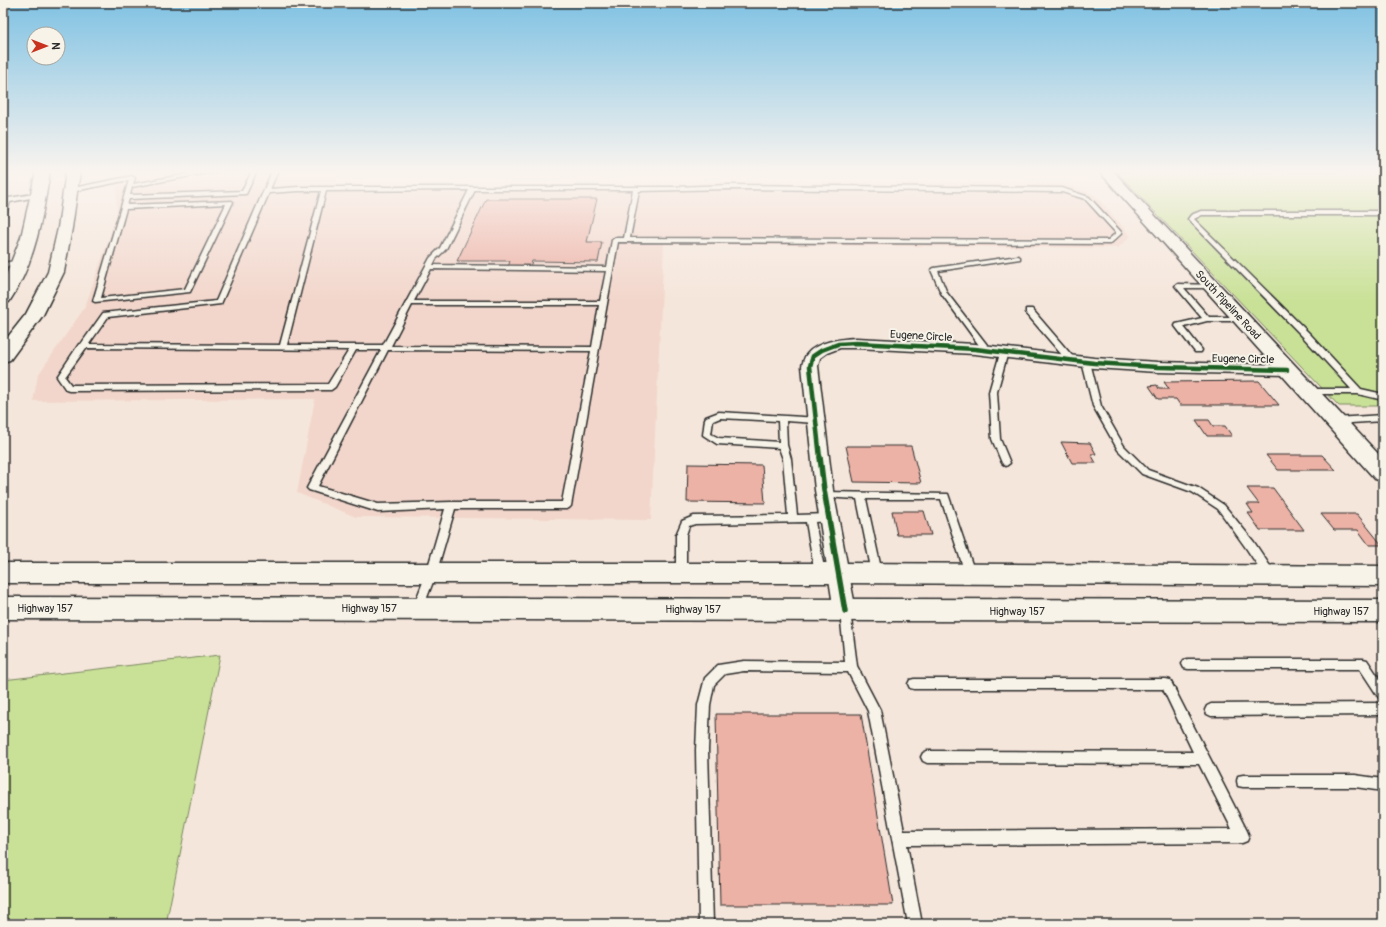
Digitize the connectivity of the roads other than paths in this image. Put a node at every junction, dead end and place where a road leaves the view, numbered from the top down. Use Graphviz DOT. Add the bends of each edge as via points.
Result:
graph roads {
  1 [pos="35,214"];
  2 [pos="67,214"];
  3 [pos="122,214"];
  4 [pos="224,214"];
  5 [pos="257,214"];
  6 [pos="317,214"];
  7 [pos="460,214"];
  8 [pos="632,214"];
  9 [pos="1102,214"];
  10 [pos="1144,214"];
  11 [pos="1198,214"];
  12 [pos="627,240"];
  13 [pos="1018,258"];
  14 [pos="20,262"];
  15 [pos="3,265"];
  16 [pos="429,267"];
  17 [pos="610,269"];
  18 [pos="1211,286"];
  19 [pos="3,298"];
  20 [pos="410,303"];
  21 [pos="604,303"];
  22 [pos="1029,311"];
  23 [pos="1207,319"];
  24 [pos="1240,319"];
  25 [pos="82,346"];
  26 [pos="283,347"];
  27 [pos="354,347"];
  28 [pos="387,347"];
  29 [pos="595,349"];
  30 [pos="987,350"];
  31 [pos="1198,350"];
  32 [pos="1004,352"];
  33 [pos="3,356"];
  34 [pos="1078,361"];
  35 [pos="1287,370"];
  36 [pos="1358,391"];
  37 [pos="1308,392"];
  38 [pos="1383,397"];
  39 [pos="1383,418"];
  40 [pos="782,419"];
  41 [pos="816,420"];
  42 [pos="1334,421"];
  43 [pos="783,445"];
  44 [pos="1006,463"];
  45 [pos="1383,473"];
  46 [pos="825,495"];
  47 [pos="861,495"];
  48 [pos="451,505"];
  49 [pos="810,518"];
  50 [pos="829,518"];
  51 [pos="793,519"];
  52 [pos="3,573"];
  53 [pos="681,573"];
  54 [pos="830,573"];
  55 [pos="877,573"];
  56 [pos="970,573"];
  57 [pos="431,574"];
  58 [pos="1270,575"];
  59 [pos="1383,576"];
  60 [pos="3,608"];
  61 [pos="418,608"];
  62 [pos="845,611"];
  63 [pos="1383,611"];
  64 [pos="1188,664"];
  65 [pos="851,667"];
  66 [pos="914,684"];
  67 [pos="1382,691"];
  68 [pos="1383,709"];
  69 [pos="1211,710"];
  70 [pos="927,757"];
  71 [pos="1202,758"];
  72 [pos="1243,781"];
  73 [pos="1383,785"];
  74 [pos="899,838"];
  75 [pos="706,924"];
  76 [pos="915,924"];
  1 -- 14 [label="main road"];
  2 -- 33 [label="main road" via="56,272 34,315"];
  3 -- 4 [label="lane" via="97,300 188,291"];
  5 -- 25 [label="lane" via="219,303 106,315"];
  6 -- 26 [label="lane"];
  7 -- 16 [label="lane" via="443,249 433,258"];
  8 -- 12 [label="lane"];
  9 -- 12 [label="lane" via="1119,233 1110,242"];
  10 -- 18 [label="main road, South Pipeline Road"];
  11 -- 36 [label="lane" via="1191,219"];
  12 -- 17 [label="lane" via="616,240"];
  13 -- 30 [label="lane" via="934,270 944,293"];
  14 -- 15 [label="lane"];
  14 -- 19 [label="main road" via="15,278"];
  16 -- 17 [label="lane"];
  16 -- 20 [label="lane"];
  17 -- 21 [label="lane"];
  18 -- 23 [label="lane" via="1178,286"];
  18 -- 24 [label="main road, South Pipeline Road"];
  20 -- 21 [label="lane"];
  20 -- 28 [label="lane"];
  21 -- 29 [label="lane"];
  22 -- 34 [label="lane"];
  23 -- 24 [label="lane"];
  23 -- 31 [label="lane" via="1179,326"];
  24 -- 35 [label="main road, South Pipeline Road"];
  25 -- 26 [label="lane"];
  25 -- 27 [label="lane" via="61,376 69,388 331,387"];
  26 -- 27 [label="lane"];
  27 -- 28 [label="lane"];
  28 -- 29 [label="lane"];
  28 -- 48 [label="lane" via="312,488 378,508"];
  29 -- 48 [label="lane" via="566,506"];
  30 -- 32 [label="street, Eugene Circle"];
  30 -- 41 [label="street, Eugene Circle" via="856,343 838,344 822,350 813,356 810,366"];
  32 -- 34 [label="street, Eugene Circle"];
  32 -- 44 [label="lane" via="993,392 996,438"];
  34 -- 35 [label="street, Eugene Circle" via="1158,367"];
  34 -- 58 [label="lane" via="1097,406 1121,448 1145,472 1195,490 1221,507"];
  35 -- 37 [label="main road, South Pipeline Road"];
  36 -- 37 [label="lane"];
  36 -- 38 [label="lane"];
  37 -- 42 [label="main road, South Pipeline Road"];
  39 -- 42 [label="lane"];
  40 -- 41 [label="lane"];
  40 -- 43 [label="lane"];
  40 -- 43 [label="lane" via="719,416 709,419 707,435 716,441"];
  41 -- 46 [label="street, Eugene Circle"];
  42 -- 45 [label="main road, South Pipeline Road"];
  43 -- 51 [label="lane" via="787,459"];
  46 -- 47 [label="lane"];
  46 -- 50 [label="street, Eugene Circle"];
  47 -- 55 [label="lane"];
  47 -- 56 [label="lane" via="945,496"];
  48 -- 57 [label="lane"];
  49 -- 50 [label="lane"];
  49 -- 51 [label="lane"];
  49 -- 54 [label="lane"];
  50 -- 54 [label="street, Eugene Circle"];
  51 -- 53 [label="lane" via="694,520 685,524 681,535"];
  52 -- 57 [label="main road"];
  53 -- 54 [label="main road"];
  53 -- 57 [label="main road"];
  54 -- 55 [label="main road"];
  54 -- 62 [label="street, Eugene Circle"];
  55 -- 56 [label="main road"];
  56 -- 58 [label="main road"];
  57 -- 61 [label="lane"];
  58 -- 59 [label="main road"];
  60 -- 61 [label="main road, Highway 157"];
  61 -- 62 [label="main road, Highway 157"];
  62 -- 63 [label="main road, Highway 157"];
  62 -- 65 [label="lane"];
  64 -- 67 [label="lane" via="1363,664"];
  65 -- 74 [label="lane" via="874,710"];
  65 -- 75 [label="lane" via="744,666 722,669 709,682 704,705 702,750"];
  66 -- 71 [label="lane" via="1166,684"];
  68 -- 69 [label="lane"];
  70 -- 71 [label="lane"];
  71 -- 74 [label="lane" via="1242,836"];
  72 -- 73 [label="lane" via="1355,781"];
  74 -- 76 [label="lane"];
}
